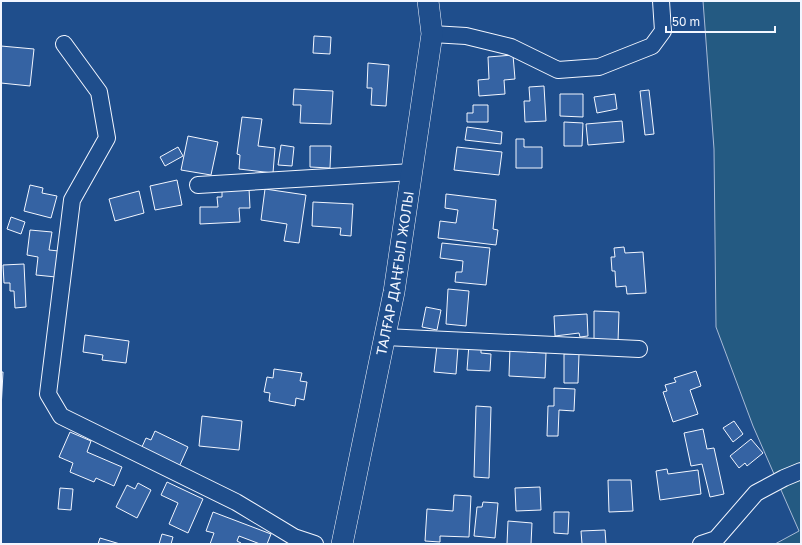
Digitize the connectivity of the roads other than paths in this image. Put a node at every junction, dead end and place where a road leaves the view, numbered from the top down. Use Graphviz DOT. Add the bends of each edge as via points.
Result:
graph roads {
  1 [pos="428,1"];
  2 [pos="661,1"];
  3 [pos="432,34"];
  4 [pos="64,44"];
  5 [pos="412,172"];
  6 [pos="198,185"];
  7 [pos="385,337"];
  8 [pos="639,349"];
  9 [pos="801,470"];
  10 [pos="315,544"];
  11 [pos="342,544"];
  12 [pos="701,544"];
  1 -- 3 [label="main road, ТАЛҒАР ДАҢҒЫЛ ЖОЛЫ"];
  2 -- 3 [label="street" via="663,31 652,46 599,67 558,70 511,47 466,36"];
  3 -- 5 [label="main road, ТАЛҒАР ДАҢҒЫЛ ЖОЛЫ"];
  4 -- 10 [label="street" via="99,92 107,138 72,200 48,394 61,416 236,502 294,537"];
  5 -- 6 [label="street"];
  5 -- 7 [label="main road, ТАЛҒАР ДАҢҒЫЛ ЖОЛЫ"];
  7 -- 8 [label="street"];
  7 -- 11 [label="main road, ТАЛҒАР ДАҢҒЫЛ ЖОЛЫ"];
  9 -- 12 [label="street" via="756,493 716,539"];
}
